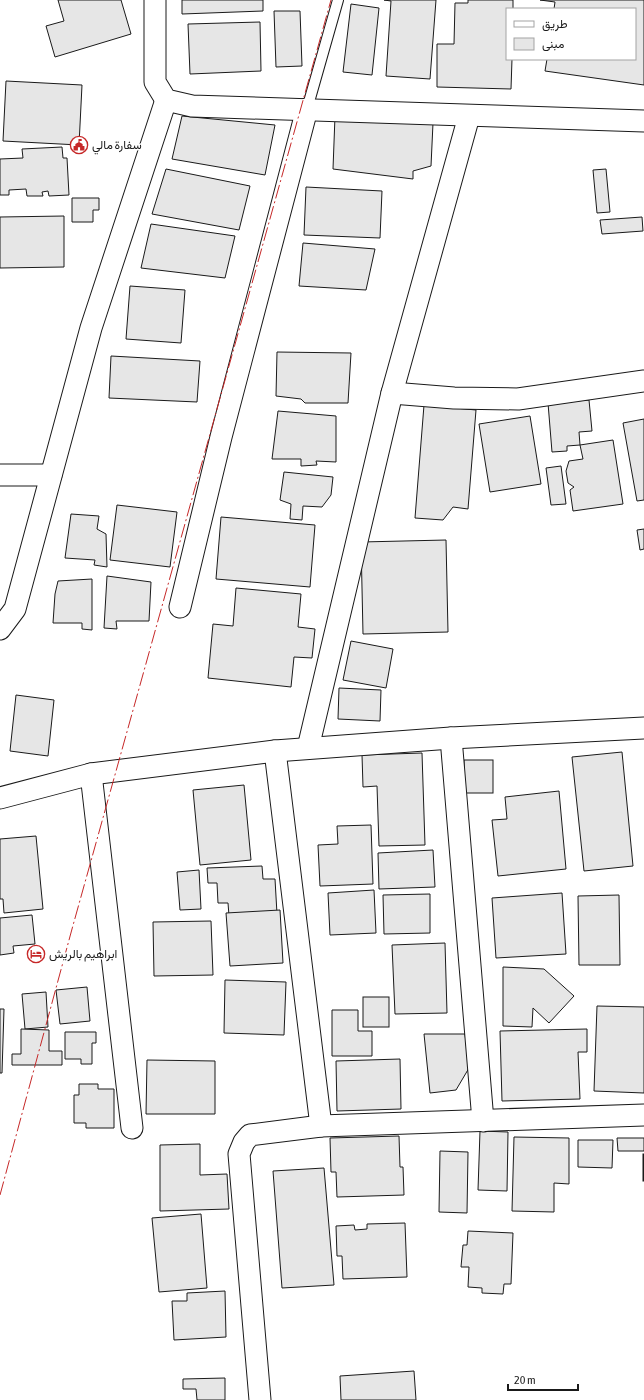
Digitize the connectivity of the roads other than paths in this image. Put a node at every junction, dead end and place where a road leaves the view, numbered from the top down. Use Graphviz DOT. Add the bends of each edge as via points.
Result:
graph roads {
  1 [pos="155,0"];
  2 [pos="338,0"];
  3 [pos="166,100"];
  4 [pos="307,109"];
  5 [pos="469,116"];
  6 [pos="644,121"];
  7 [pos="644,381"];
  8 [pos="392,393"];
  9 [pos="0,475"];
  10 [pos="50,475"];
  11 [pos="180,607"];
  12 [pos="0,629"];
  13 [pos="644,728"];
  14 [pos="451,738"];
  15 [pos="308,748"];
  16 [pos="275,751"];
  17 [pos="91,774"];
  18 [pos="0,798"];
  19 [pos="644,1115"];
  20 [pos="483,1121"];
  21 [pos="321,1126"];
  22 [pos="132,1128"];
  23 [pos="260,1400"];
  1 -- 3 [label="street" via="155,82"];
  2 -- 4 [label="lane"];
  3 -- 4 [label="street" via="192,106"];
  3 -- 10 [label="street" via="91,328"];
  4 -- 5 [label="street"];
  4 -- 11 [label="street" via="221,437"];
  5 -- 6 [label="street"];
  5 -- 8 [label="street"];
  7 -- 8 [label="street" via="518,399 454,398"];
  8 -- 15 [label="street"];
  9 -- 10 [label="street"];
  10 -- 12 [label="street" via="15,609"];
  13 -- 14 [label="street"];
  14 -- 15 [label="street"];
  14 -- 20 [label="street"];
  15 -- 16 [label="street"];
  16 -- 17 [label="street"];
  16 -- 21 [label="street"];
  17 -- 18 [label="street"];
  17 -- 22 [label="street"];
  19 -- 20 [label="street"];
  20 -- 21 [label="street"];
  21 -- 23 [label="street" via="250,1134 239,1154"];
}
